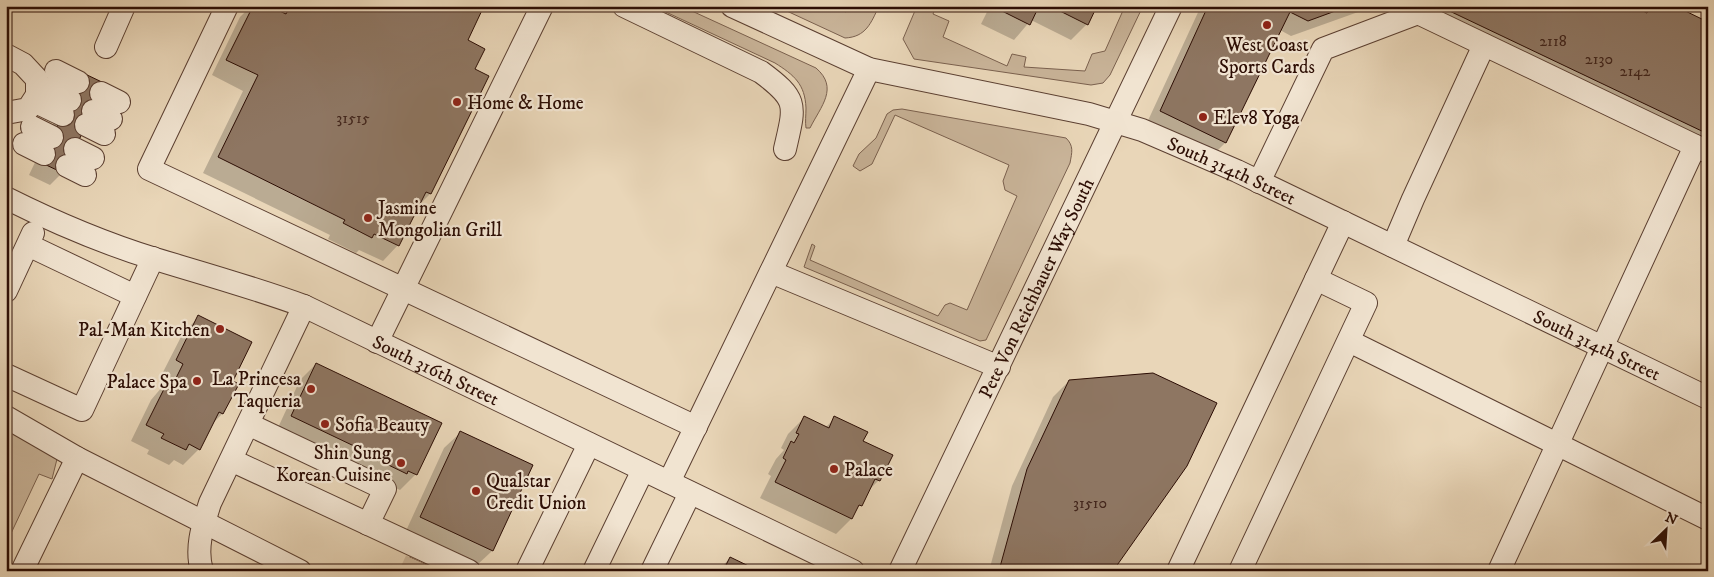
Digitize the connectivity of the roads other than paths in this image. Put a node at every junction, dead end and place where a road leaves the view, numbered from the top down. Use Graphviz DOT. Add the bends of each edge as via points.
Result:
graph roads {
  1 [pos="124,6"];
  2 [pos="228,6"];
  3 [pos="542,6"];
  4 [pos="624,6"];
  5 [pos="732,6"];
  6 [pos="1172,6"];
  7 [pos="1484,45"];
  8 [pos="106,47"];
  9 [pos="6,55"];
  10 [pos="868,69"];
  11 [pos="70,99"];
  12 [pos="6,113"];
  13 [pos="1117,121"];
  14 [pos="28,135"];
  15 [pos="48,146"];
  16 [pos="785,149"];
  17 [pos="1702,149"];
  18 [pos="1259,182"];
  19 [pos="6,198"];
  20 [pos="41,216"];
  21 [pos="1342,222"];
  22 [pos="28,245"];
  23 [pos="1393,246"];
  24 [pos="153,258"];
  25 [pos="771,272"];
  26 [pos="1316,279"];
  27 [pos="404,288"];
  28 [pos="6,291"];
  29 [pos="135,296"];
  30 [pos="304,306"];
  31 [pos="1349,341"];
  32 [pos="377,342"];
  33 [pos="1602,347"];
  34 [pos="999,367"];
  35 [pos="6,375"];
  36 [pos="1708,398"];
  37 [pos="6,417"];
  38 [pos="248,424"];
  39 [pos="696,427"];
  40 [pos="589,444"];
  41 [pos="1557,444"];
  42 [pos="77,458"];
  43 [pos="231,460"];
  44 [pos="644,470"];
  45 [pos="669,482"];
  46 [pos="690,492"];
  47 [pos="1708,519"];
  48 [pos="204,523"];
  49 [pos="368,524"];
  50 [pos="440,563"];
  51 [pos="840,568"];
  52 [pos="22,571"];
  53 [pos="202,571"];
  54 [pos="300,571"];
  55 [pos="527,571"];
  56 [pos="594,571"];
  57 [pos="652,571"];
  58 [pos="900,571"];
  59 [pos="1178,571"];
  60 [pos="1240,571"];
  61 [pos="1499,571"];
  1 -- 8 [label="street"];
  2 -- 27 [label="street" via="150,169"];
  3 -- 27 [label="street"];
  4 -- 16 [label="street" via="761,72 777,84 788,95 793,114"];
  5 -- 10 [label="street, South 314th Street"];
  6 -- 13 [label="street, Pete Von Reichbauer Way South"];
  7 -- 17 [label="street"];
  7 -- 18 [label="street" via="1418,12 1323,49"];
  7 -- 23 [label="street"];
  9 -- 12 [label="street" via="23,64 37,79 37,95 28,109"];
  10 -- 13 [label="street, South 314th Street"];
  10 -- 25 [label="street"];
  11 -- 11 [label="street" via="49,88"];
  13 -- 18 [label="street, South 314th Street"];
  13 -- 34 [label="street, Pete Von Reichbauer Way South"];
  14 -- 15 [label="street"];
  17 -- 33 [label="street"];
  18 -- 21 [label="street, South 314th Street"];
  19 -- 20 [label="street, South 316th Street"];
  20 -- 22 [label="street"];
  20 -- 24 [label="street, South 316th Street"];
  21 -- 23 [label="street, South 314th Street"];
  21 -- 26 [label="street"];
  22 -- 28 [label="street"];
  22 -- 29 [label="street"];
  23 -- 33 [label="street, South 314th Street"];
  24 -- 29 [label="street"];
  24 -- 30 [label="street, South 316th Street"];
  25 -- 34 [label="street"];
  25 -- 39 [label="street"];
  26 -- 31 [label="street" via="1366,303"];
  26 -- 59 [label="street"];
  27 -- 32 [label="street"];
  27 -- 39 [label="street"];
  29 -- 35 [label="street" via="82,410"];
  30 -- 32 [label="street, South 316th Street"];
  30 -- 38 [label="street"];
  31 -- 41 [label="street"];
  31 -- 60 [label="street"];
  32 -- 40 [label="street, South 316th Street"];
  33 -- 36 [label="street, South 314th Street"];
  33 -- 41 [label="street"];
  34 -- 58 [label="street, Pete Von Reichbauer Way South"];
  37 -- 42 [label="street"];
  38 -- 43 [label="street"];
  38 -- 49 [label="street" via="385,489"];
  39 -- 45 [label="street"];
  40 -- 44 [label="street, South 316th Street"];
  40 -- 55 [label="street"];
  41 -- 47 [label="street"];
  41 -- 61 [label="street"];
  42 -- 48 [label="street"];
  42 -- 52 [label="street"];
  43 -- 48 [label="street"];
  43 -- 49 [label="street"];
  44 -- 45 [label="street, South 316th Street"];
  44 -- 56 [label="street"];
  45 -- 46 [label="street, South 316th Street"];
  46 -- 51 [label="street, South 316th Street"];
  46 -- 57 [label="street"];
  48 -- 53 [label="street" via="199,548"];
  48 -- 54 [label="street"];
  49 -- 50 [label="street"];
}
